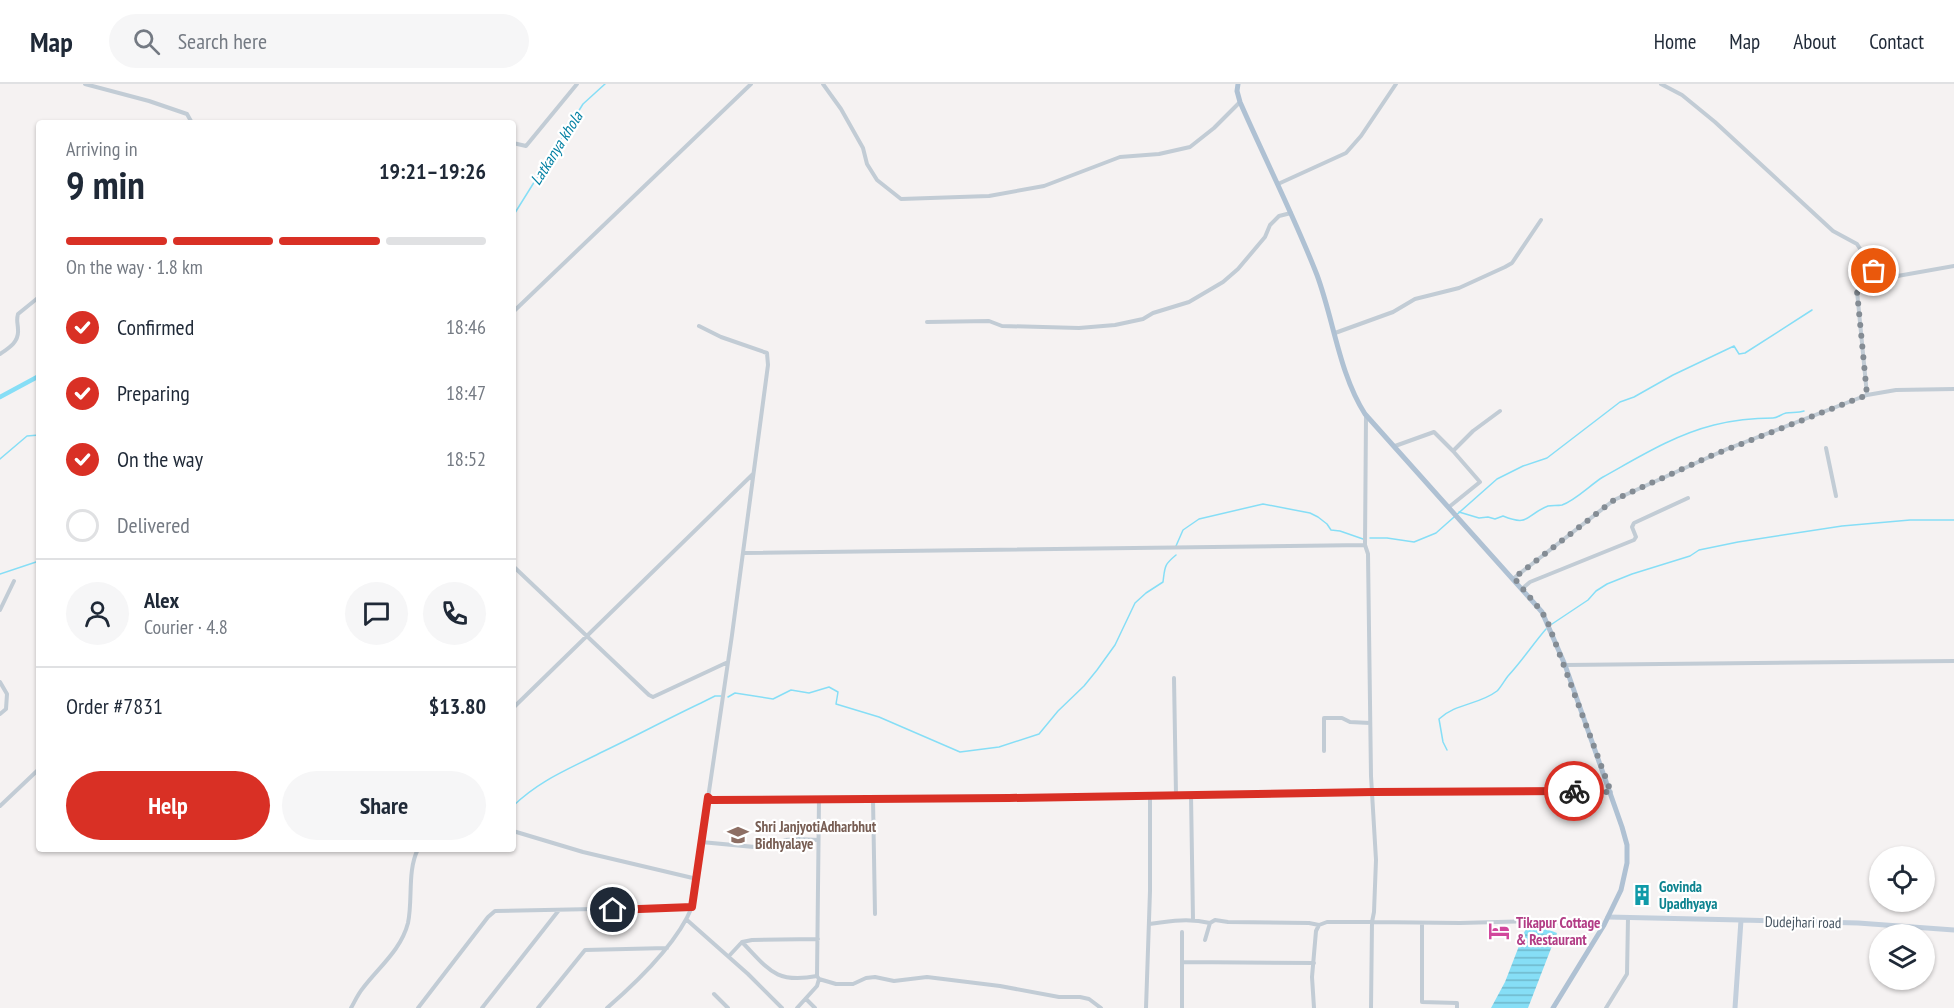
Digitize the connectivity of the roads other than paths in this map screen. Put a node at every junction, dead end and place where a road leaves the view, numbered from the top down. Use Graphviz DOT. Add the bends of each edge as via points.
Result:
graph roads {
  1 [pos="85,84"];
  2 [pos="577,84"];
  3 [pos="751,84"];
  4 [pos="824,84"];
  5 [pos="1238,84"];
  6 [pos="1396,84"];
  7 [pos="1661,84"];
  8 [pos="1240,102"];
  9 [pos="190,120"];
  10 [pos="516,144"];
  11 [pos="1277,184"];
  12 [pos="1291,213"];
  13 [pos="1540,220"];
  14 [pos="1954,266"];
  15 [pos="1875,280"];
  16 [pos="36,300"];
  17 [pos="516,309"];
  18 [pos="927,322"];
  19 [pos="699,326"];
  20 [pos="1335,333"];
  21 [pos="0,354"];
  22 [pos="1954,389"];
  23 [pos="1867,395"];
  24 [pos="1500,411"];
  25 [pos="1365,414"];
  26 [pos="1395,446"];
  27 [pos="1826,448"];
  28 [pos="1454,451"];
  29 [pos="754,472"];
  30 [pos="1836,496"];
  31 [pos="1688,498"];
  32 [pos="1449,507"];
  33 [pos="1365,545"];
  34 [pos="743,552"];
  35 [pos="516,569"];
  36 [pos="1514,578"];
  37 [pos="14,581"];
  38 [pos="1523,588"];
  39 [pos="0,610"];
  40 [pos="586,636"];
  41 [pos="1954,661"];
  42 [pos="728,662"];
  43 [pos="1565,665"];
  44 [pos="1173,678"];
  45 [pos="0,682"];
  46 [pos="516,705"];
  47 [pos="0,714"];
  48 [pos="1371,723"];
  49 [pos="1324,751"];
  50 [pos="36,772"];
  51 [pos="1373,792"];
  52 [pos="1611,792"];
  53 [pos="1176,795"];
  54 [pos="1191,795"];
  55 [pos="1150,796"];
  56 [pos="708,797"];
  57 [pos="819,799"];
  58 [pos="873,799"];
  59 [pos="0,806"];
  60 [pos="516,832"];
  61 [pos="818,840"];
  62 [pos="701,842"];
  63 [pos="416,852"];
  64 [pos="697,879"];
  65 [pos="692,907"];
  66 [pos="560,910"];
  67 [pos="875,914"];
  68 [pos="1608,917"];
  69 [pos="1628,918"];
  70 [pos="687,920"];
  71 [pos="1193,920"];
  72 [pos="1741,920"];
  73 [pos="1372,922"];
  74 [pos="1422,922"];
  75 [pos="1210,923"];
  76 [pos="1149,924"];
  77 [pos="1319,925"];
  78 [pos="1604,925"];
  79 [pos="1954,930"];
  80 [pos="1182,932"];
  81 [pos="818,939"];
  82 [pos="1205,940"];
  83 [pos="742,942"];
  84 [pos="667,948"];
  85 [pos="729,956"];
  86 [pos="1183,962"];
  87 [pos="1314,963"];
  88 [pos="818,977"];
  89 [pos="714,994"];
  90 [pos="806,999"];
  91 [pos="1422,1002"];
  92 [pos="351,1008"];
  93 [pos="418,1008"];
  94 [pos="482,1008"];
  95 [pos="538,1008"];
  96 [pos="607,1008"];
  97 [pos="728,1008"];
  98 [pos="782,1008"];
  99 [pos="797,1008"];
  100 [pos="815,1008"];
  101 [pos="1101,1008"];
  102 [pos="1146,1008"];
  103 [pos="1182,1008"];
  104 [pos="1314,1008"];
  105 [pos="1371,1008"];
  106 [pos="1422,1008"];
  107 [pos="1457,1008"];
  108 [pos="1553,1008"];
  109 [pos="1606,1008"];
  110 [pos="1735,1008"];
  1 -- 9 [label="street" via="149,101 187,114"];
  2 -- 10 [label="street" via="526,146"];
  3 -- 17 [label="street"];
  4 -- 8 [label="street" via="863,148 877,180 901,199 989,196 1044,186 1120,157 1190,147"];
  5 -- 8 [label="main road"];
  6 -- 11 [label="street" via="1346,153"];
  7 -- 15 [label="street" via="1682,95 1715,122 1833,231 1857,244 1874,271"];
  8 -- 11 [label="main road"];
  11 -- 12 [label="main road"];
  12 -- 18 [label="street" via="1279,216 1270,225 1252,254 1223,282 1189,302 1143,319 1079,328 1002,326 989,321"];
  12 -- 20 [label="main road"];
  13 -- 20 [label="street" via="1512,263 1505,267"];
  14 -- 15 [label="street"];
  15 -- 23 [label="street" via="1857,291"];
  16 -- 21 [label="street" via="16,318 17,338"];
  19 -- 29 [label="street" via="767,353"];
  20 -- 25 [label="main road" via="1349,384"];
  22 -- 23 [label="street"];
  23 -- 36 [label="street" via="1699,461 1614,500"];
  24 -- 28 [label="street"];
  25 -- 26 [label="main road"];
  25 -- 33 [label="street"];
  26 -- 28 [label="street" via="1434,432"];
  26 -- 32 [label="main road"];
  27 -- 30 [label="street"];
  28 -- 32 [label="street" via="1480,482"];
  29 -- 34 [label="street"];
  29 -- 40 [label="street"];
  31 -- 38 [label="street" via="1634,523 1634,540"];
  32 -- 36 [label="main road"];
  33 -- 34 [label="street"];
  33 -- 48 [label="street"];
  34 -- 42 [label="street"];
  35 -- 40 [label="street"];
  36 -- 38 [label="main road"];
  37 -- 39 [label="street"];
  38 -- 43 [label="main road" via="1542,612"];
  40 -- 42 [label="street" via="653,697"];
  40 -- 46 [label="street"];
  41 -- 43 [label="street"];
  42 -- 56 [label="street"];
  43 -- 52 [label="main road"];
  44 -- 53 [label="street"];
  45 -- 47 [label="street" via="7,694 6,709"];
  48 -- 49 [label="street" via="1324,718"];
  48 -- 51 [label="street"];
  50 -- 59 [label="street"];
  51 -- 52 [label="street"];
  51 -- 54 [label="street"];
  51 -- 73 [label="street" via="1376,860"];
  52 -- 68 [label="main road" via="1627,845 1627,863"];
  53 -- 54 [label="street"];
  53 -- 55 [label="street"];
  54 -- 71 [label="street"];
  55 -- 58 [label="street"];
  55 -- 76 [label="street"];
  56 -- 57 [label="street"];
  56 -- 62 [label="street"];
  57 -- 58 [label="street"];
  57 -- 61 [label="street"];
  58 -- 67 [label="street"];
  60 -- 64 [label="street"];
  61 -- 62 [label="street" via="785,840 782,848 776,849"];
  61 -- 81 [label="street"];
  62 -- 64 [label="street"];
  63 -- 92 [label="street" via="407,924 397,948"];
  64 -- 65 [label="street"];
  65 -- 66 [label="street"];
  65 -- 70 [label="street"];
  66 -- 93 [label="street" via="492,913"];
  66 -- 94 [label="street"];
  68 -- 69 [label="street, Dudejhari road"];
  68 -- 78 [label="main road"];
  69 -- 72 [label="street, Dudejhari road"];
  69 -- 109 [label="street" via="1627,974"];
  70 -- 84 [label="street"];
  70 -- 85 [label="street"];
  71 -- 75 [label="street"];
  71 -- 76 [label="street"];
  72 -- 79 [label="street, Dudejhari road"];
  72 -- 110 [label="street"];
  73 -- 74 [label="street"];
  73 -- 77 [label="street"];
  73 -- 105 [label="street"];
  74 -- 78 [label="street"];
  74 -- 91 [label="street"];
  75 -- 77 [label="street" via="1215,920"];
  75 -- 82 [label="street"];
  76 -- 102 [label="street"];
  77 -- 87 [label="street"];
  78 -- 108 [label="main road"];
  80 -- 86 [label="street"];
  81 -- 83 [label="street"];
  81 -- 88 [label="street"];
  83 -- 85 [label="street"];
  83 -- 88 [label="street" via="778,976 798,980"];
  84 -- 95 [label="street" via="585,950"];
  84 -- 96 [label="street"];
  85 -- 98 [label="street"];
  86 -- 87 [label="street"];
  86 -- 103 [label="street"];
  87 -- 104 [label="street"];
  88 -- 90 [label="street" via="817,986"];
  88 -- 101 [label="street" via="836,984 853,984 875,977 894,981 927,977 1080,997"];
  89 -- 97 [label="street"];
  90 -- 99 [label="street"];
  90 -- 100 [label="street"];
  91 -- 106 [label="street"];
  91 -- 107 [label="street" via="1457,1003"];
}
